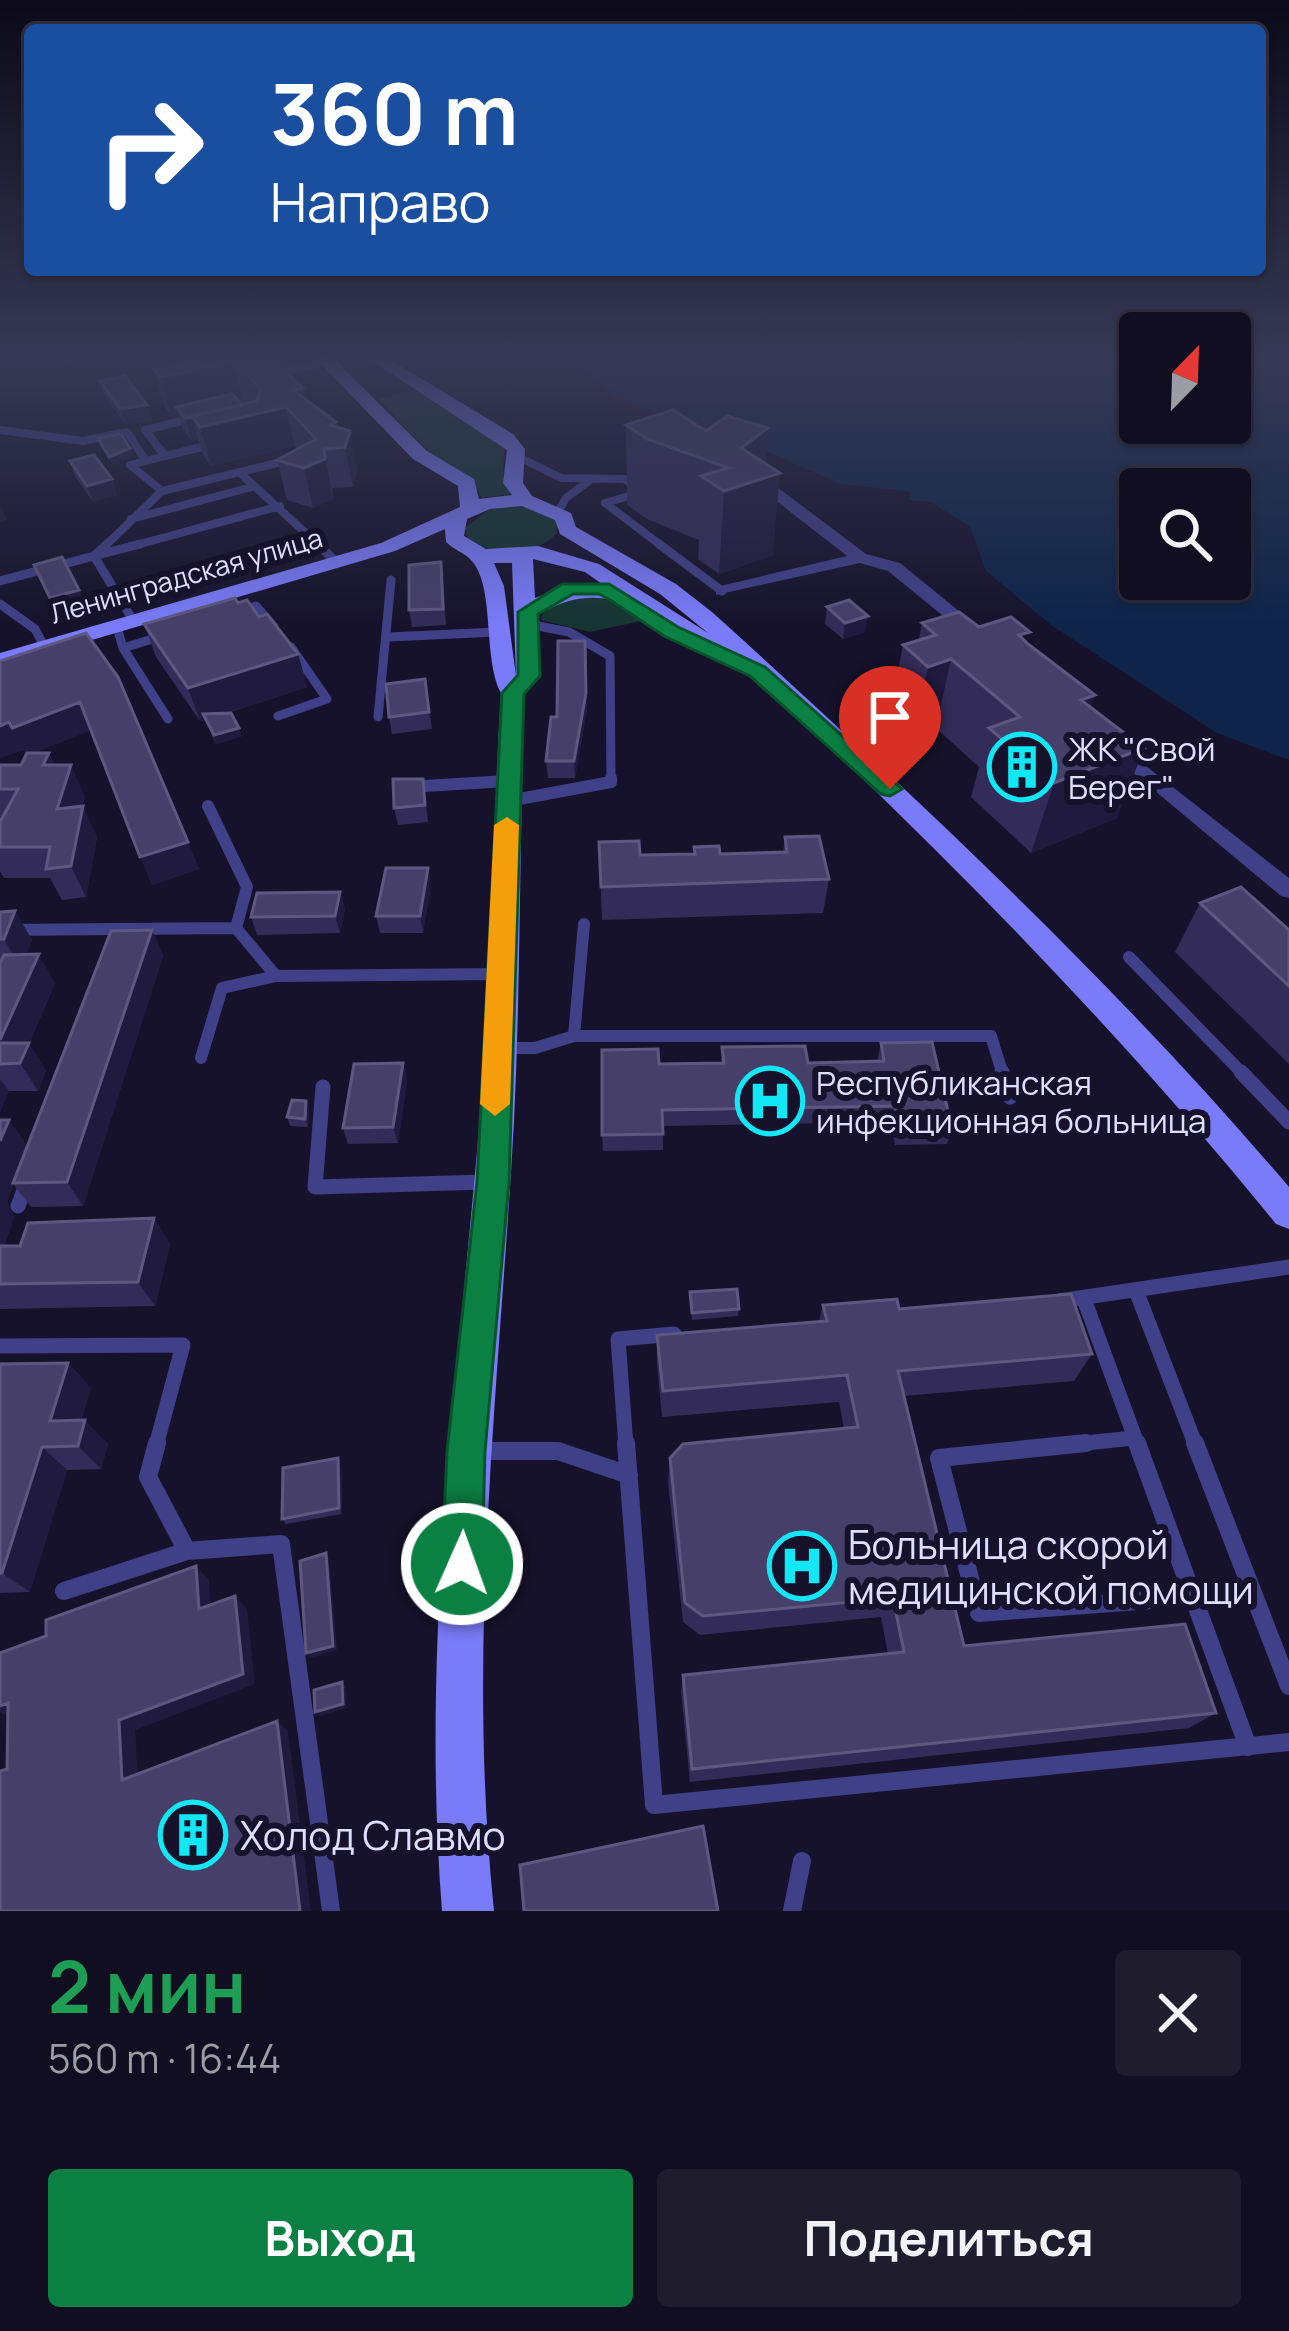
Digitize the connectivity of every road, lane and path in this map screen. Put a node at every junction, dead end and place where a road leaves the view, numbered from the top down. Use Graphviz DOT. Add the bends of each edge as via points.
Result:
graph roads {
  1 [pos="138,448"];
  2 [pos="159,448"];
  3 [pos="197,448"];
  4 [pos="413,448"];
  5 [pos="512,448"];
  6 [pos="165,456"];
  7 [pos="517,456"];
  8 [pos="731,459"];
  9 [pos="146,461"];
  10 [pos="281,462"];
  11 [pos="239,472"];
  12 [pos="590,479"];
  13 [pos="252,487"];
  14 [pos="162,490"];
  15 [pos="525,500"];
  16 [pos="280,506"];
  17 [pos="464,513"];
  18 [pos="126,520"];
  19 [pos="562,521"];
  20 [pos="388,547"];
  21 [pos="477,554"];
  22 [pos="529,555"];
  23 [pos="94,556"];
  24 [pos="860,558"];
  25 [pos="336,562"];
  26 [pos="391,580"];
  27 [pos="0,581"];
  28 [pos="722,591"];
  29 [pos="0,604"];
  30 [pos="234,613"];
  31 [pos="528,618"];
  32 [pos="497,632"];
  33 [pos="125,633"];
  34 [pos="167,634"];
  35 [pos="388,637"];
  36 [pos="984,640"];
  37 [pos="46,648"];
  38 [pos="712,650"];
  39 [pos="0,660"];
  40 [pos="757,671"];
  41 [pos="513,693"];
  42 [pos="278,716"];
  43 [pos="379,717"];
  44 [pos="167,719"];
  45 [pos="1091,728"];
  46 [pos="401,787"];
  47 [pos="508,791"];
  48 [pos="208,806"];
  49 [pos="1289,890"];
  50 [pos="584,924"];
  51 [pos="124,926"];
  52 [pos="236,928"];
  53 [pos="0,930"];
  54 [pos="116,948"];
  55 [pos="1129,958"];
  56 [pos="504,974"];
  57 [pos="276,976"];
  58 [pos="574,1036"];
  59 [pos="497,1048"];
  60 [pos="201,1058"];
  61 [pos="323,1087"];
  62 [pos="1010,1097"];
  63 [pos="1289,1122"];
  64 [pos="34,1163"];
  65 [pos="493,1182"];
  66 [pos="18,1207"];
  67 [pos="1289,1213"];
  68 [pos="1289,1267"];
  69 [pos="1137,1293"];
  70 [pos="1084,1299"];
  71 [pos="1037,1303"];
  72 [pos="688,1333"];
  73 [pos="0,1346"];
  74 [pos="1133,1438"];
  75 [pos="466,1451"];
  76 [pos="629,1475"];
  77 [pos="187,1550"];
  78 [pos="64,1591"];
  79 [pos="1191,1597"];
  80 [pos="1289,1686"];
  81 [pos="1289,1742"];
  82 [pos="1248,1747"];
  83 [pos="802,1861"];
  84 [pos="331,1911"];
  85 [pos="468,1911"];
  86 [pos="792,1911"];
  1 -- 9 [label="lane"];
  2 -- 6 [label="lane"];
  3 -- 6 [label="lane"];
  4 -- 17 [label="main road" via="467,483"];
  5 -- 7 [label="main road"];
  6 -- 9 [label="lane"];
  7 -- 12 [label="lane" via="549,475"];
  7 -- 15 [label="main road" via="513,483"];
  8 -- 24 [label="street"];
  9 -- 14 [label="lane" via="130,465"];
  10 -- 11 [label="lane"];
  11 -- 13 [label="lane"];
  11 -- 14 [label="lane"];
  12 -- 19 [label="lane" via="566,498"];
  12 -- 28 [label="lane" via="624,479 644,492 605,503"];
  13 -- 16 [label="lane"];
  13 -- 18 [label="lane"];
  14 -- 18 [label="lane"];
  15 -- 17 [label="main road, Ленинградская улица"];
  15 -- 19 [label="main road"];
  16 -- 23 [label="lane"];
  16 -- 25 [label="lane"];
  17 -- 20 [label="main road, Ленинградская улица"];
  17 -- 21 [label="main road" via="453,538"];
  18 -- 23 [label="lane"];
  19 -- 22 [label="main road" via="562,539"];
  19 -- 40 [label="main road" via="668,589"];
  20 -- 21 [label="main road, Ленинградская улица"];
  20 -- 25 [label="main road, Ленинградская улица"];
  21 -- 22 [label="main road, Ленинградская улица"];
  21 -- 32 [label="main road" via="492,570"];
  22 -- 31 [label="main road"];
  22 -- 38 [label="main road, Ленинградская улица" via="592,568"];
  23 -- 27 [label="lane"];
  23 -- 33 [label="lane"];
  24 -- 28 [label="street"];
  24 -- 36 [label="street" via="894,567"];
  25 -- 33 [label="main road, Ленинградская улица"];
  26 -- 35 [label="lane"];
  29 -- 37 [label="lane" via="35,628"];
  30 -- 42 [label="lane" via="256,606 327,699"];
  31 -- 38 [label="main road" via="569,588 602,588"];
  31 -- 41 [label="main road" via="529,676"];
  31 -- 47 [label="lane" via="610,656 611,782"];
  32 -- 35 [label="lane"];
  32 -- 41 [label="main road" via="501,677"];
  33 -- 34 [label="lane"];
  33 -- 37 [label="main road, Ленинградская улица"];
  33 -- 44 [label="lane"];
  35 -- 43 [label="lane"];
  37 -- 39 [label="main road, Ленинградская улица"];
  38 -- 40 [label="main road"];
  40 -- 67 [label="main road" via="1040,935"];
  41 -- 47 [label="main road"];
  45 -- 49 [label="street"];
  46 -- 47 [label="lane"];
  47 -- 56 [label="main road"];
  48 -- 52 [label="lane" via="247,886"];
  50 -- 58 [label="lane"];
  51 -- 52 [label="lane"];
  51 -- 53 [label="lane"];
  51 -- 54 [label="lane"];
  52 -- 57 [label="lane"];
  55 -- 63 [label="lane"];
  56 -- 57 [label="lane"];
  56 -- 59 [label="main road"];
  57 -- 60 [label="lane" via="222,988"];
  58 -- 59 [label="lane"];
  58 -- 62 [label="lane" via="991,1036"];
  59 -- 65 [label="main road"];
  61 -- 65 [label="lane" via="315,1187"];
  64 -- 66 [label="lane"];
  65 -- 75 [label="main road"];
  68 -- 69 [label="lane"];
  69 -- 70 [label="lane"];
  69 -- 80 [label="lane"];
  70 -- 71 [label="lane"];
  70 -- 74 [label="lane"];
  72 -- 76 [label="lane" via="618,1339"];
  73 -- 77 [label="lane" via="183,1346 148,1478"];
  74 -- 79 [label="lane"];
  74 -- 79 [label="lane" via="939,1458 979,1612"];
  75 -- 76 [label="lane" via="558,1451"];
  75 -- 85 [label="main road" via="457,1819"];
  76 -- 82 [label="lane" via="653,1805"];
  77 -- 78 [label="lane"];
  77 -- 84 [label="lane" via="280,1544"];
  79 -- 82 [label="lane"];
  81 -- 82 [label="lane"];
  83 -- 86 [label="lane"];
}
